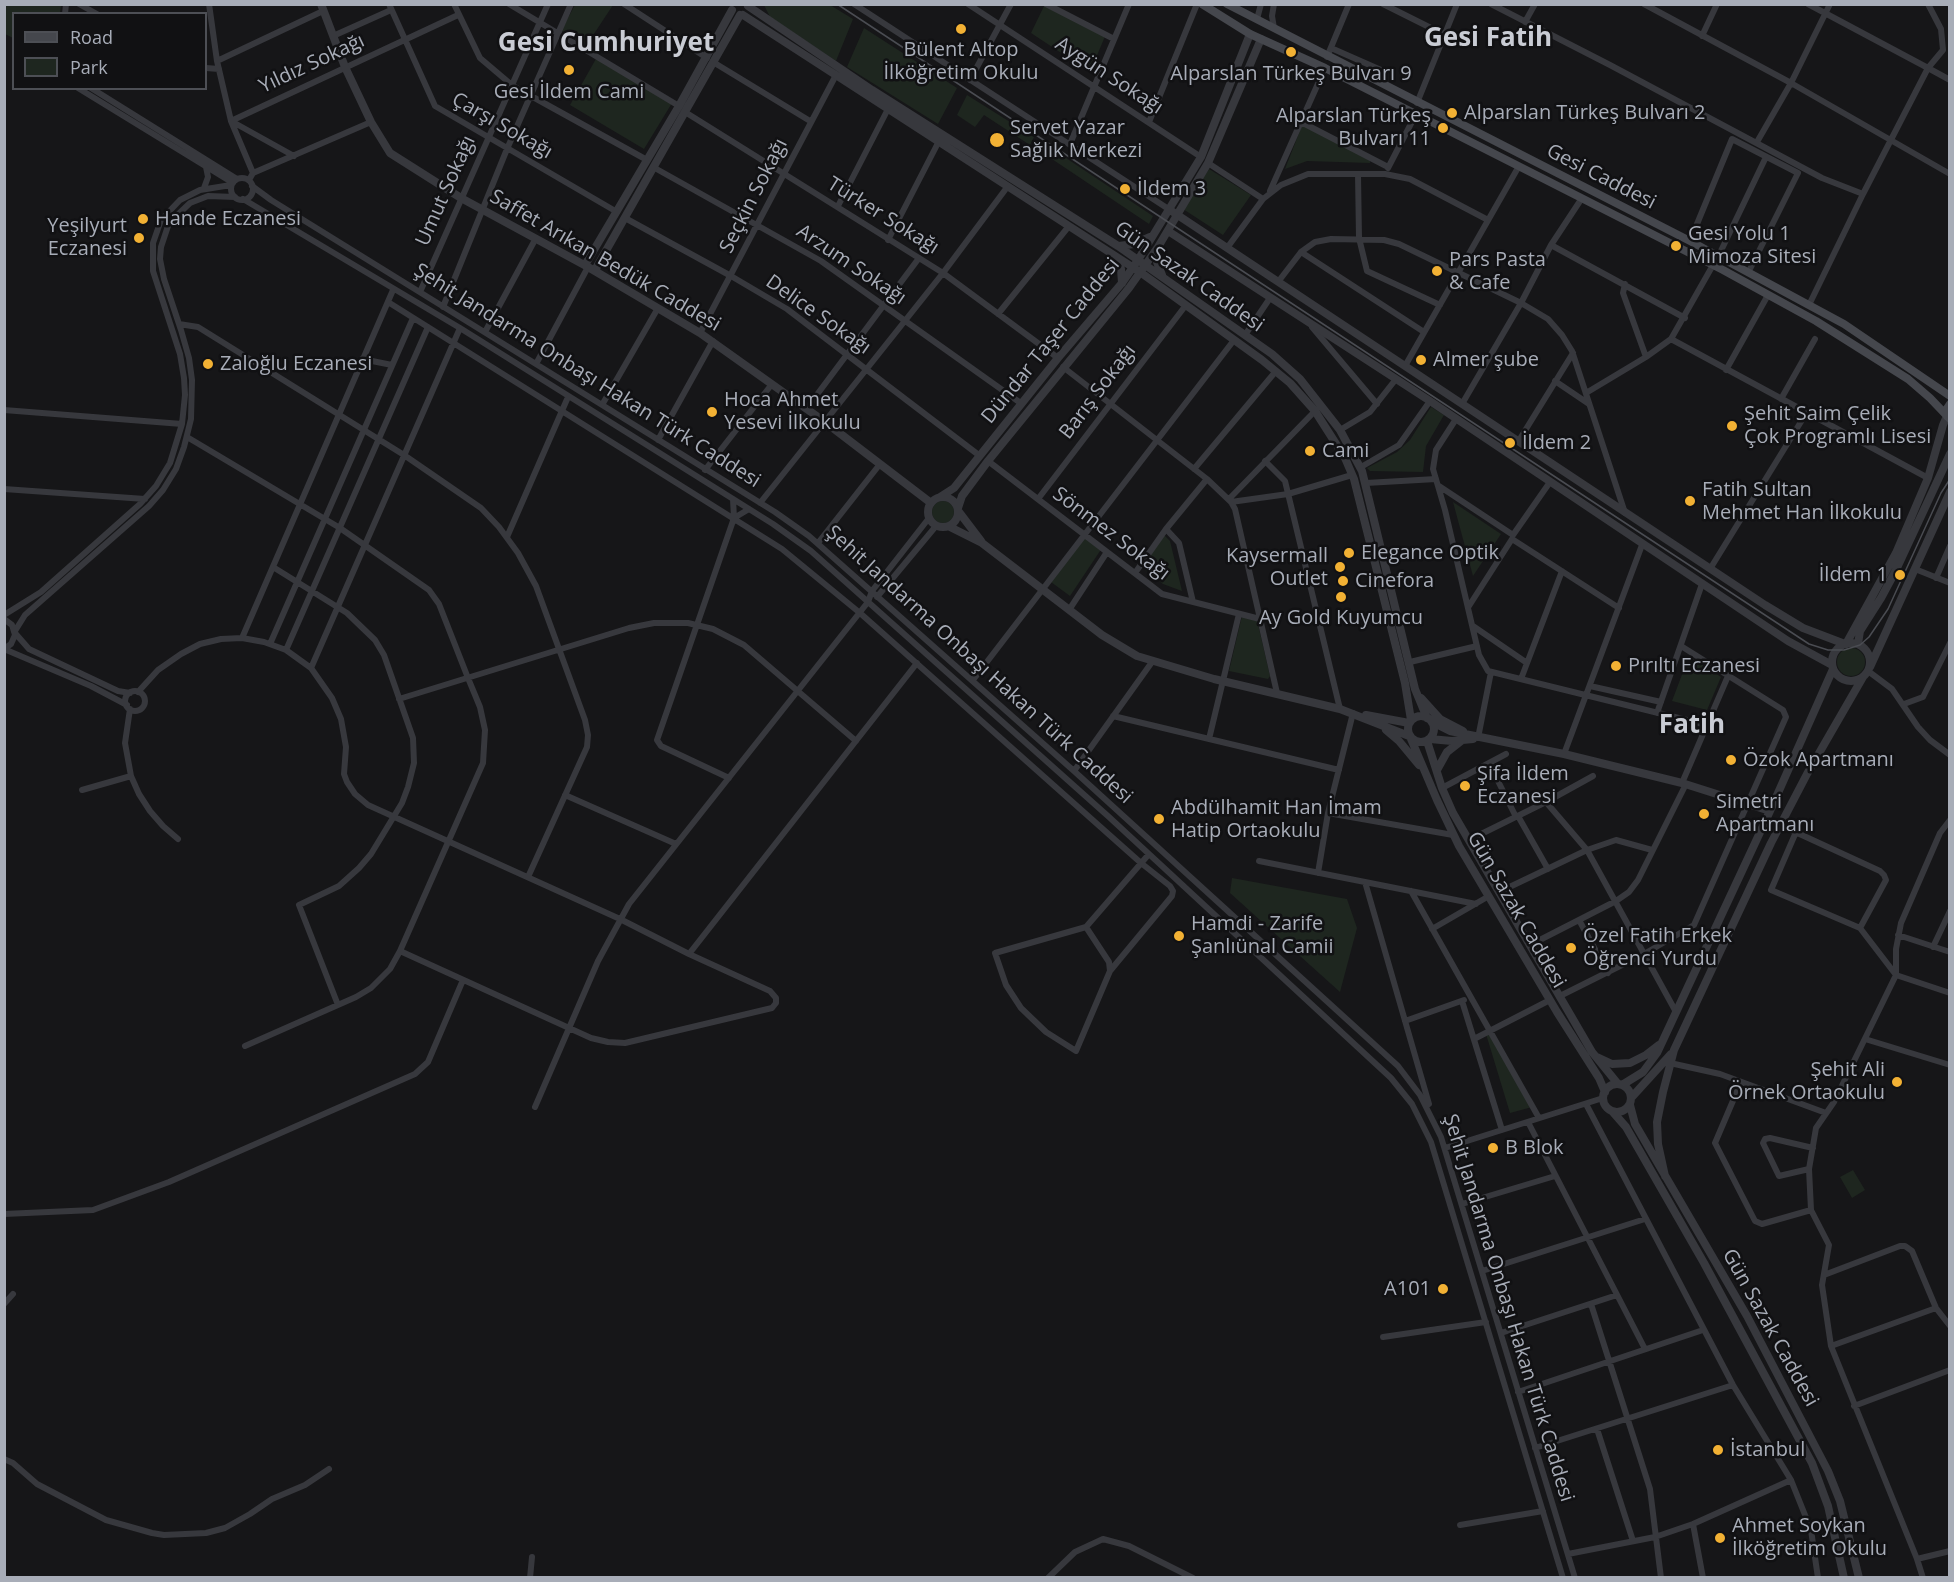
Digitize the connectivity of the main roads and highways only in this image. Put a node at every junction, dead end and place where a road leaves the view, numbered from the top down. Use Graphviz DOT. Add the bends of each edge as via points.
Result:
graph roads {
  1 [pos="1202,4"];
  2 [pos="1227,4"];
  3 [pos="1257,19"];
  4 [pos="1271,26"];
  5 [pos="1250,34"];
  6 [pos="1261,39"];
  7 [pos="1716,261"];
  8 [pos="1950,396"];
  9 [pos="1950,404"];
  10 [pos="1948,417"];
  1 -- 5 [label="main road"];
  2 -- 3 [label="main road, Gesi Caddesi"];
  3 -- 4 [label="main road, Gesi Caddesi"];
  3 -- 5 [label="main road" via="1250,25"];
  4 -- 6 [label="main road"];
  4 -- 7 [label="main road, Gesi Caddesi" via="1690,241"];
  5 -- 6 [label="main road"];
  6 -- 7 [label="main road, Gesi Caddesi"];
  7 -- 8 [label="main road, Gesi Caddesi" via="1748,273 1862,335"];
  7 -- 10 [label="main road, Gesi Caddesi" via="1896,371"];
  9 -- 10 [label="main road" via="1946,410"];
}
